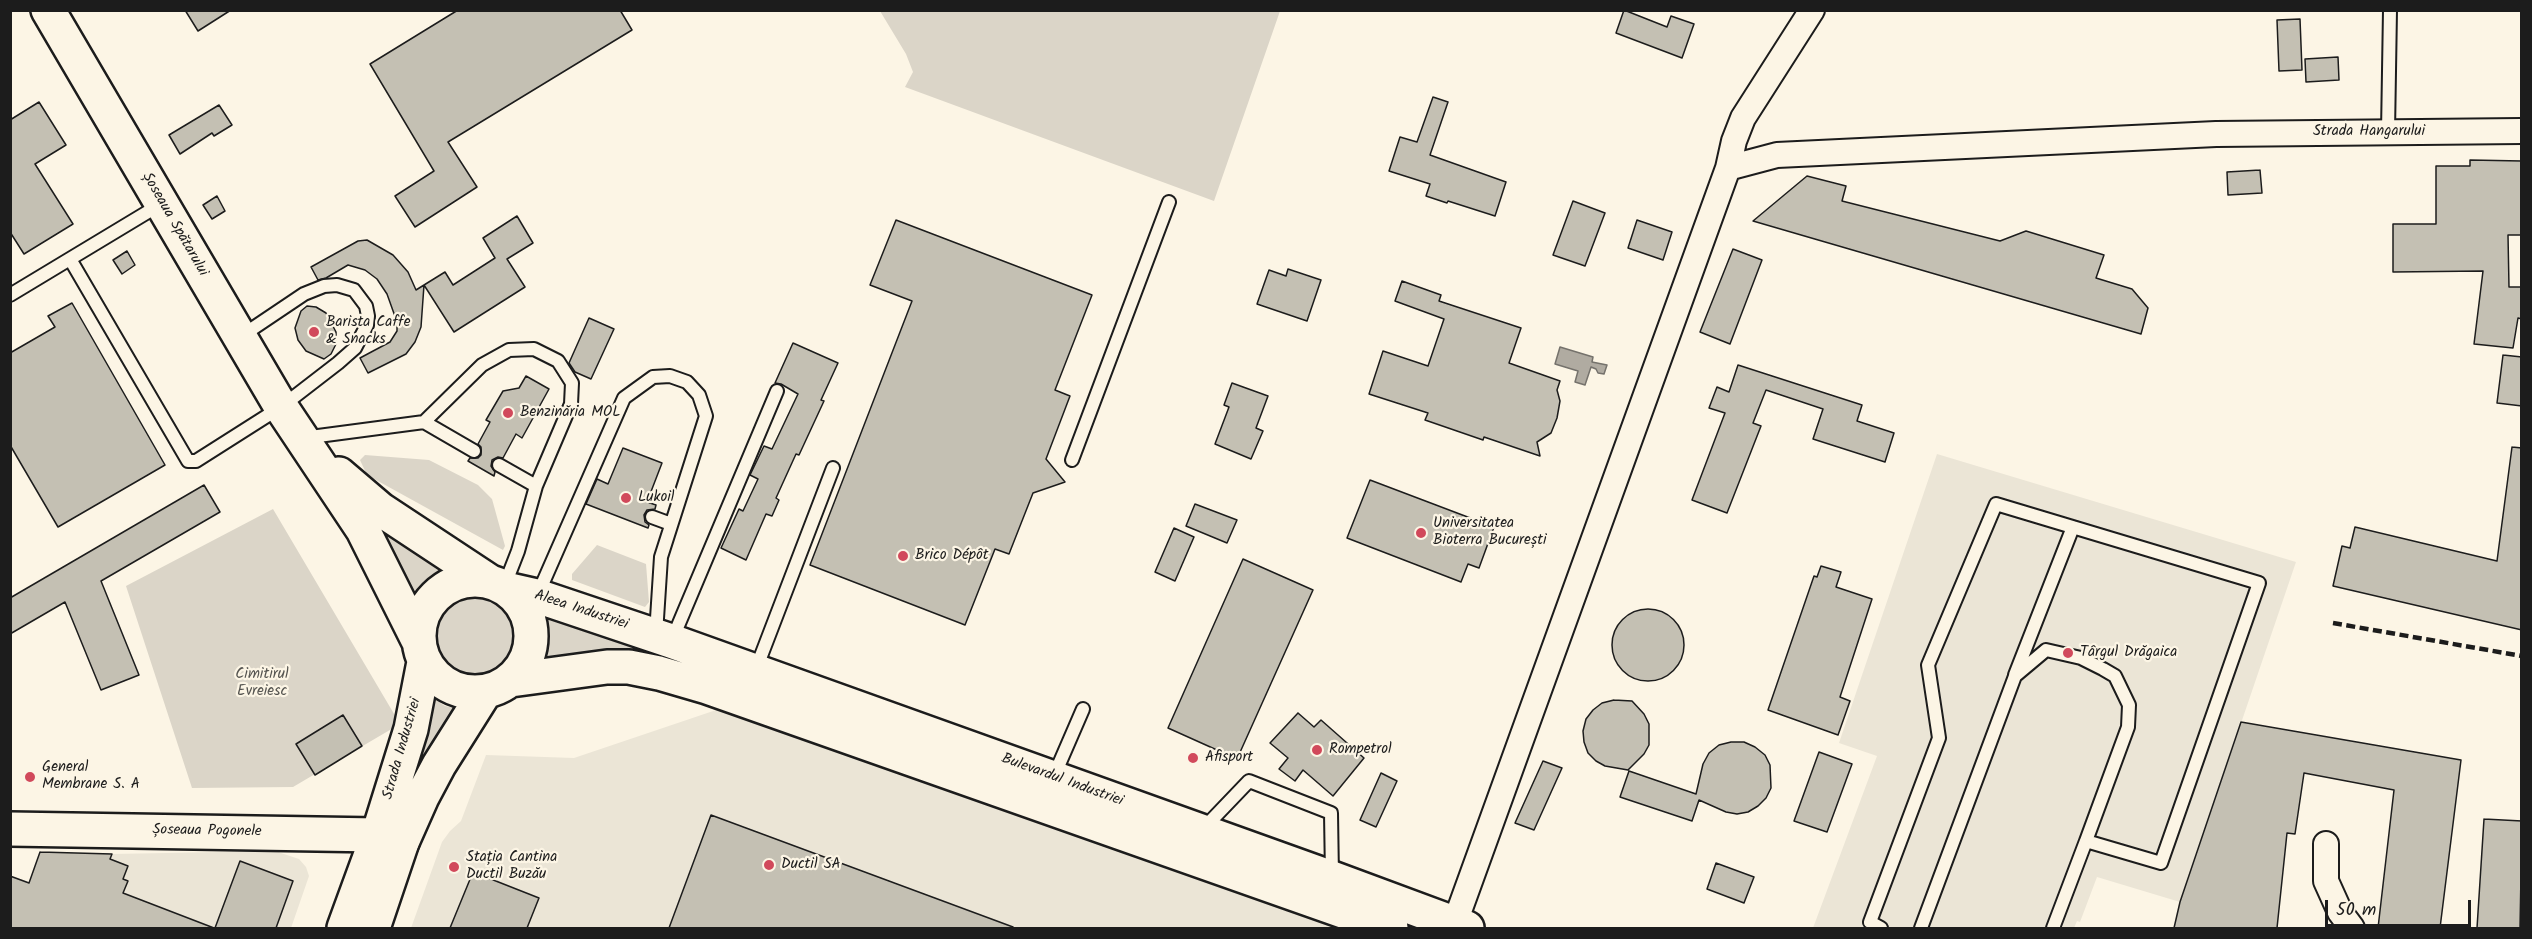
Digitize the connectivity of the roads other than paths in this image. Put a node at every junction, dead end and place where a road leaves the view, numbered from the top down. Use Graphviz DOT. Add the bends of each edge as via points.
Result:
graph roads {
  1 [pos="48,10"];
  2 [pos="1812,10"];
  3 [pos="2390,10"];
  4 [pos="2522,131"];
  5 [pos="2388,132"];
  6 [pos="1728,168"];
  7 [pos="1169,202"];
  8 [pos="161,204"];
  9 [pos="70,259"];
  10 [pos="10,295"];
  11 [pos="240,337"];
  12 [pos="777,391"];
  13 [pos="281,407"];
  14 [pos="424,422"];
  15 [pos="301,438"];
  16 [pos="474,451"];
  17 [pos="1072,460"];
  18 [pos="499,465"];
  19 [pos="833,468"];
  20 [pos="536,486"];
  21 [pos="652,517"];
  22 [pos="671,524"];
  23 [pos="2073,527"];
  24 [pos="509,588"];
  25 [pos="664,638"];
  26 [pos="422,651"];
  27 [pos="756,671"];
  28 [pos="2015,676"];
  29 [pos="498,686"];
  30 [pos="1083,709"];
  31 [pos="1047,792"];
  32 [pos="10,829"];
  33 [pos="1201,831"];
  34 [pos="390,838"];
  35 [pos="2086,841"];
  36 [pos="2326,844"];
  37 [pos="1328,891"];
  38 [pos="1458,927"];
  39 [pos="368,928"];
  40 [pos="1391,928"];
  41 [pos="1881,928"];
  42 [pos="1921,928"];
  43 [pos="2052,928"];
  44 [pos="2352,928"];
  1 -- 8 [label="main road, Șoseaua Spătarului"];
  2 -- 6 [label="street" via="1743,118"];
  3 -- 5 [label="lane"];
  4 -- 5 [label="street, Strada Hangarului"];
  5 -- 6 [label="street, Strada Hangarului" via="2216,134 1777,155"];
  6 -- 38 [label="street"];
  7 -- 17 [label="lane"];
  8 -- 9 [label="lane"];
  8 -- 11 [label="main road, Șoseaua Spătarului"];
  9 -- 10 [label="lane"];
  9 -- 13 [label="lane" via="188,461 196,461"];
  11 -- 13 [label="main road, Șoseaua Spătarului"];
  11 -- 13 [label="lane" via="304,294 324,286 346,286 366,306 367,325 355,348"];
  12 -- 25 [label="lane"];
  13 -- 15 [label="main road, Șoseaua Spătarului"];
  14 -- 15 [label="lane"];
  14 -- 16 [label="lane"];
  14 -- 20 [label="lane" via="482,365 509,350 534,349 558,361 572,383 571,404"];
  15 -- 24 [label="main road, Șoseaua Spătarului" via="380,510"];
  15 -- 26 [label="main road, Șoseaua Spătarului" via="363,530"];
  18 -- 20 [label="lane"];
  19 -- 27 [label="lane"];
  20 -- 24 [label="lane"];
  21 -- 22 [label="lane"];
  22 -- 24 [label="lane" via="706,416 699,395 687,382 670,376 653,378 624,398 584,496"];
  22 -- 25 [label="lane" via="661,557"];
  23 -- 28 [label="lane"];
  23 -- 35 [label="lane" via="2259,583 2161,863"];
  23 -- 41 [label="lane" via="1996,504 1928,665 1939,738 1870,922"];
  24 -- 25 [label="main road, Aleea Industriei"];
  24 -- 26 [label="main road" via="471,580 439,593 420,623"];
  24 -- 29 [label="main road, Șoseaua Spătarului" via="527,615 530,650 523,666"];
  25 -- 27 [label="main road, Bulevardul Industriei"];
  26 -- 29 [label="main road, Șoseaua Spătarului" via="435,677 450,687 467,693"];
  26 -- 34 [label="main road, Strada Industriei"];
  27 -- 31 [label="main road, Bulevardul Industriei"];
  28 -- 35 [label="lane" via="2046,650 2081,658 2103,669 2115,676 2123,689 2129,705 2128,727"];
  28 -- 42 [label="lane"];
  29 -- 31 [label="main road, Bulevardul Industriei" via="607,667 629,667 707,687"];
  29 -- 34 [label="main road, Strada Industriei"];
  30 -- 31 [label="lane"];
  31 -- 33 [label="main road, Bulevardul Industriei"];
  31 -- 37 [label="main road, Bulevardul Industriei"];
  32 -- 34 [label="main road, Șoseaua Pogonele"];
  33 -- 37 [label="main road, Bulevardul Industriei"];
  33 -- 37 [label="lane" via="1249,781 1330,813"];
  34 -- 39 [label="main road"];
  35 -- 43 [label="lane"];
  36 -- 44 [label="street" via="2326,881"];
  37 -- 38 [label="main road, Bulevardul Industriei"];
  37 -- 40 [label="main road, Bulevardul Industriei"];
}
